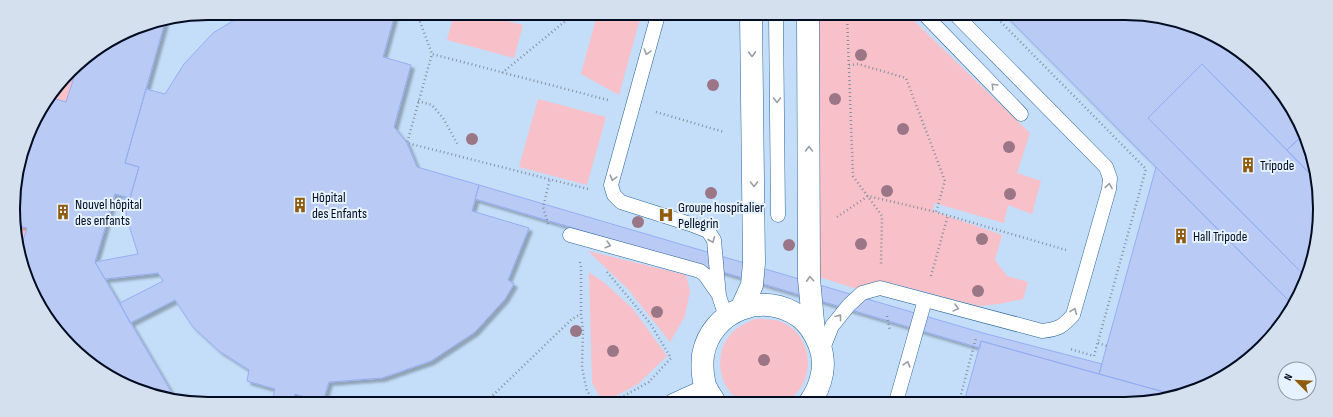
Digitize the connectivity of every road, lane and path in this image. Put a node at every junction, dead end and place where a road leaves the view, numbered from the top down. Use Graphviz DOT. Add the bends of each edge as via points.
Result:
graph roads {
  1 [pos="419,20"];
  2 [pos="567,20"];
  3 [pos="657,20"];
  4 [pos="751,20"];
  5 [pos="776,20"];
  6 [pos="808,20"];
  7 [pos="846,20"];
  8 [pos="930,20"];
  9 [pos="962,20"];
  10 [pos="432,54"];
  11 [pos="848,65"];
  12 [pos="502,73"];
  13 [pos="418,101"];
  14 [pos="632,106"];
  15 [pos="1021,114"];
  16 [pos="727,133"];
  17 [pos="458,145"];
  18 [pos="550,179"];
  19 [pos="614,195"];
  20 [pos="868,196"];
  21 [pos="936,212"];
  22 [pos="778,215"];
  23 [pos="948,215"];
  24 [pos="836,217"];
  25 [pos="549,229"];
  26 [pos="570,235"];
  27 [pos="1090,258"];
  28 [pos="579,261"];
  29 [pos="1120,265"];
  30 [pos="602,269"];
  31 [pos="880,288"];
  32 [pos="719,296"];
  33 [pos="924,300"];
  34 [pos="734,312"];
  35 [pos="581,314"];
  36 [pos="978,331"];
  37 [pos="890,339"];
  38 [pos="818,342"];
  39 [pos="1098,343"];
  40 [pos="1107,346"];
  41 [pos="710,393"];
  42 [pos="491,397"];
  43 [pos="591,397"];
  44 [pos="622,397"];
  45 [pos="691,397"];
  46 [pos="816,397"];
  47 [pos="897,397"];
  48 [pos="960,397"];
  1 -- 10 [label="path"];
  2 -- 12 [label="path"];
  3 -- 14 [label="lane, one-way"];
  4 -- 34 [label="street, one-way" via="754,263 752,285"];
  5 -- 22 [label="lane, one-way"];
  38 -- 6 [label="street, one-way" via="809,279"];
  7 -- 11 [label="path"];
  15 -- 8 [label="lane, one-way"];
  27 -- 9 [label="lane, one-way" via="1109,189 1110,178 1106,167"];
  10 -- 12 [label="path"];
  10 -- 13 [label="path"];
  11 -- 20 [label="path" via="853,176"];
  11 -- 21 [label="path" via="858,64 906,78 945,181"];
  12 -- 14 [label="path"];
  13 -- 17 [label="path" via="432,105 443,118"];
  13 -- 18 [label="path" via="407,143"];
  14 -- 16 [label="path"];
  14 -- 19 [label="lane, one-way" via="611,185"];
  18 -- 19 [label="path"];
  18 -- 25 [label="path" via="543,207"];
  19 -- 32 [label="lane, one-way" via="621,202 708,232 714,240"];
  20 -- 21 [label="path"];
  20 -- 24 [label="path"];
  20 -- 31 [label="path" via="882,216"];
  21 -- 23 [label="path"];
  23 -- 27 [label="path"];
  23 -- 33 [label="path"];
  26 -- 32 [label="lane, one-way" via="700,272 705,275"];
  27 -- 29 [label="path"];
  33 -- 27 [label="lane, one-way" via="1042,331 1056,330 1074,315"];
  28 -- 35 [label="path"];
  30 -- 44 [label="path" via="608,272 650,324 671,358 649,382"];
  31 -- 33 [label="lane"];
  31 -- 37 [label="path"];
  38 -- 31 [label="lane, one-way" via="862,293"];
  32 -- 34 [label="lane"];
  47 -- 33 [label="lane, one-way"];
  34 -- 38 [label="street" via="762,304 783,307 801,317"];
  34 -- 41 [label="street" via="713,330 705,348 702,366"];
  35 -- 42 [label="path" via="572,319"];
  35 -- 43 [label="path" via="582,368 587,391"];
  36 -- 48 [label="path"];
  38 -- 46 [label="street" via="823,372"];
  39 -- 40 [label="path"];
  41 -- 45 [label="lane"];
}
